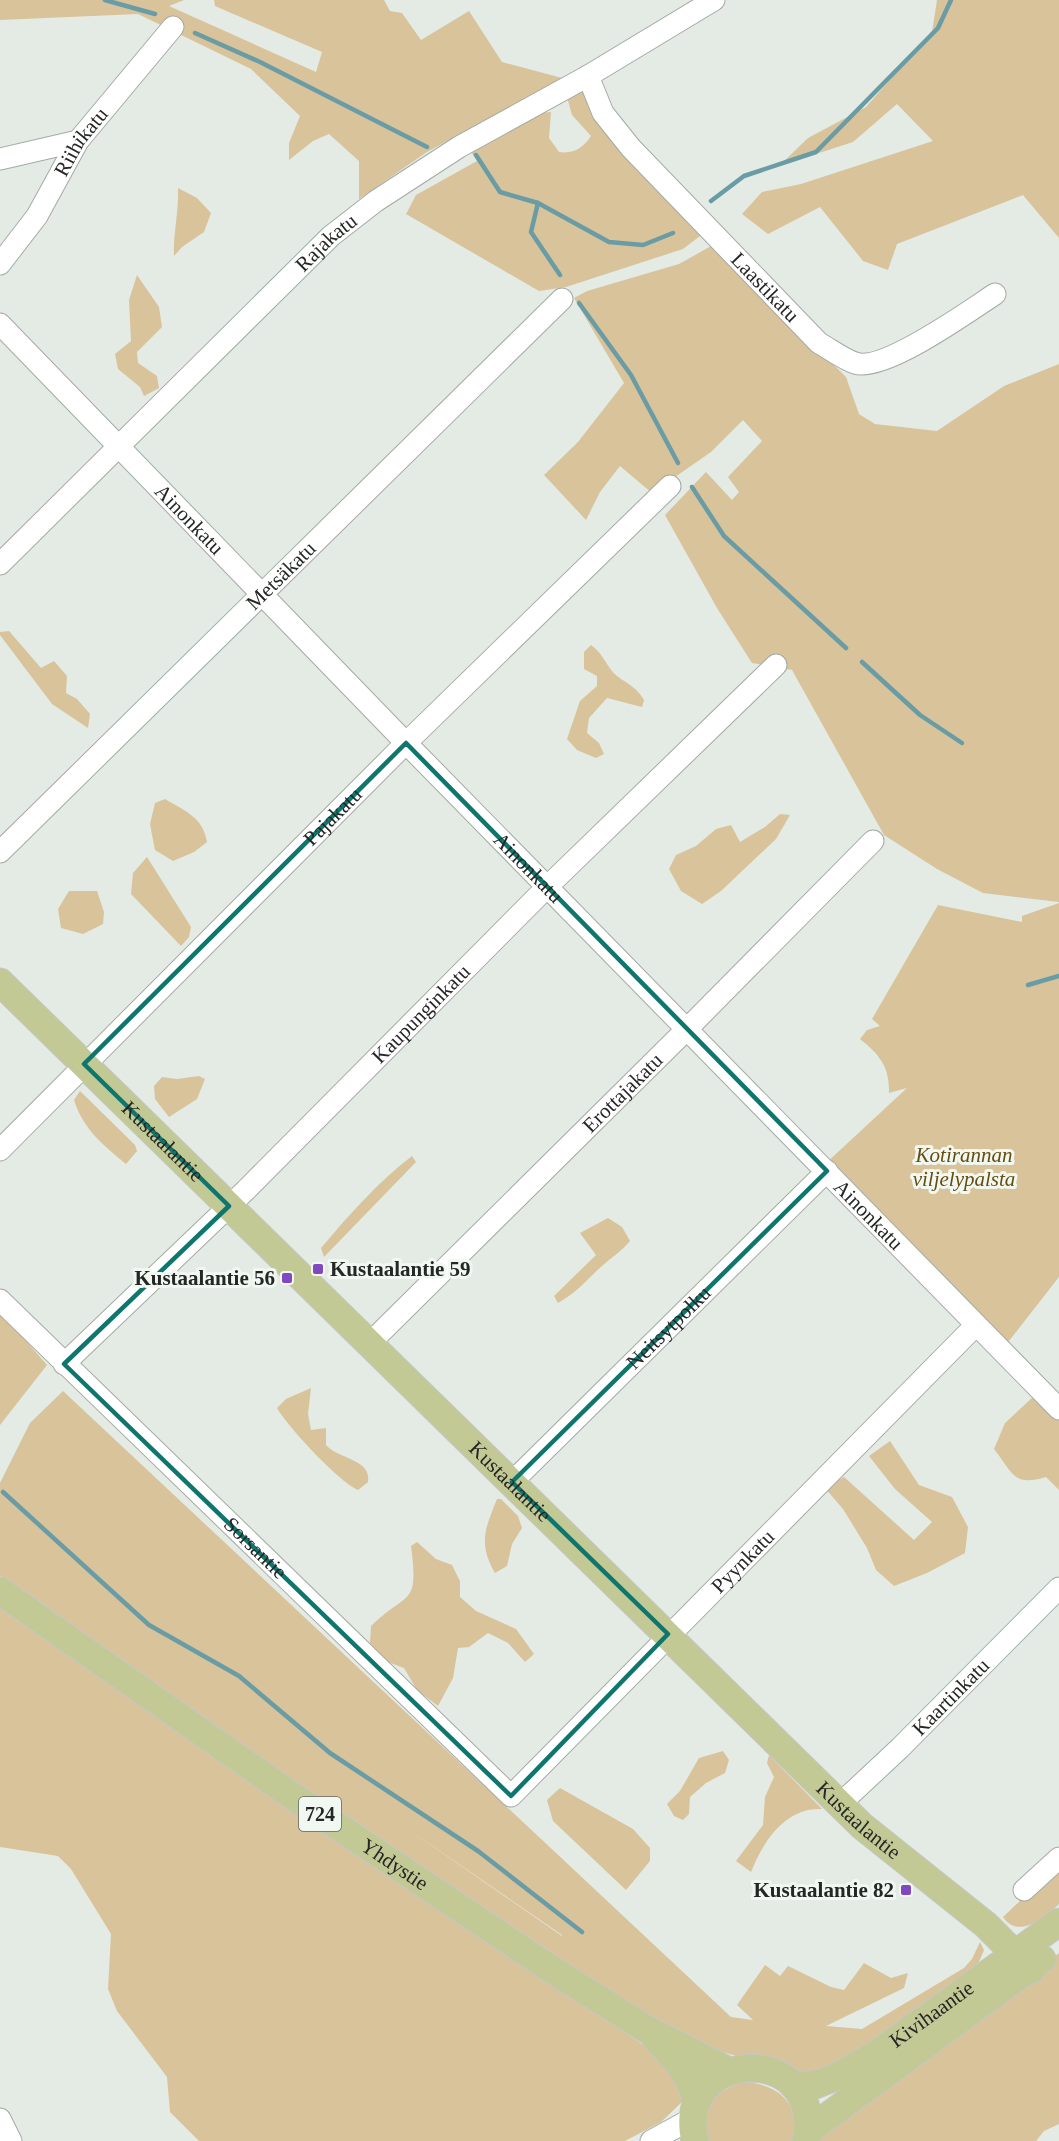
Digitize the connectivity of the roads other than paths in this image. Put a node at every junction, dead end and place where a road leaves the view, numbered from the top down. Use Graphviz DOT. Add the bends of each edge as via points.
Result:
graph roads {
  1 [pos="714,0"];
  2 [pos="173,27"];
  3 [pos="588,76"];
  4 [pos="78,141"];
  5 [pos="0,159"];
  6 [pos="0,264"];
  7 [pos="995,294"];
  8 [pos="562,299"];
  9 [pos="0,324"];
  10 [pos="120,448"];
  11 [pos="670,486"];
  12 [pos="0,564"];
  13 [pos="261,593"];
  14 [pos="776,665"];
  15 [pos="406,743"];
  16 [pos="873,841"];
  17 [pos="0,852"];
  18 [pos="547,887"];
  19 [pos="0,982"];
  20 [pos="688,1029"];
  21 [pos="84,1064"];
  22 [pos="0,1150"];
  23 [pos="827,1172"];
  24 [pos="229,1206"];
  25 [pos="0,1300"];
  26 [pos="976,1325"];
  27 [pos="370,1342"];
  28 [pos="64,1364"];
  29 [pos="1059,1408"];
  30 [pos="512,1482"];
  31 [pos="1059,1587"];
  32 [pos="0,1591"];
  33 [pos="668,1634"];
  34 [pos="511,1796"];
  35 [pos="840,1804"];
  36 [pos="1059,1858"];
  37 [pos="1024,1890"];
  38 [pos="1059,1922"];
  39 [pos="1059,1943"];
  40 [pos="1023,1963"];
  41 [pos="646,2029"];
  42 [pos="729,2071"];
  43 [pos="793,2085"];
  44 [pos="0,2119"];
  45 [pos="695,2121"];
  46 [pos="807,2135"];
  47 [pos="11,2141"];
  48 [pos="651,2141"];
  1 -- 3 [label="street, Rajakatu"];
  2 -- 4 [label="street, Riihikatu"];
  3 -- 7 [label="street, Laastikatu" via="603,113 631,148 819,343 856,364 877,364"];
  3 -- 10 [label="street, Rajakatu" via="459,147 376,201 331,236"];
  4 -- 5 [label="street"];
  4 -- 6 [label="street, Riihikatu" via="38,216"];
  8 -- 13 [label="street, Metsäkatu"];
  9 -- 10 [label="street, Ainonkatu"];
  10 -- 12 [label="street, Rajakatu"];
  10 -- 13 [label="street, Ainonkatu"];
  11 -- 15 [label="street, Pajakatu"];
  13 -- 15 [label="street, Ainonkatu"];
  13 -- 17 [label="street, Metsäkatu"];
  14 -- 18 [label="street, Kaupunginkatu"];
  15 -- 18 [label="street, Ainonkatu"];
  15 -- 21 [label="street, Pajakatu"];
  16 -- 20 [label="street, Erottajakatu"];
  18 -- 20 [label="street, Ainonkatu"];
  18 -- 24 [label="street, Kaupunginkatu"];
  19 -- 21 [label="main road, Kustaalantie"];
  20 -- 23 [label="street, Ainonkatu"];
  20 -- 27 [label="street, Erottajakatu"];
  21 -- 22 [label="street, Pajakatu"];
  21 -- 24 [label="main road, Kustaalantie"];
  23 -- 26 [label="street, Ainonkatu"];
  23 -- 30 [label="street, Neitsytpolku"];
  24 -- 27 [label="main road, Kustaalantie"];
  24 -- 28 [label="street, Kaupunginkatu"];
  25 -- 28 [label="street, Sorsantie"];
  26 -- 29 [label="street, Ainonkatu"];
  26 -- 33 [label="street, Pyynkatu"];
  27 -- 30 [label="main road, Kustaalantie"];
  28 -- 34 [label="street, Sorsantie"];
  30 -- 33 [label="main road, Kustaalantie"];
  31 -- 35 [label="street, Kaartinkatu"];
  32 -- 41 [label="main road, Yhdystie / 724" via="294,1797"];
  33 -- 34 [label="street, Pyynkatu"];
  33 -- 35 [label="main road, Kustaalantie"];
  35 -- 40 [label="main road, Kustaalantie" via="879,1842 986,1925"];
  36 -- 37 [label="street"];
  38 -- 40 [label="main road, Kivihaantie"];
  39 -- 40 [label="main road, Kivihaantie"];
  40 -- 43 [label="main road, Kivihaantie" via="840,2075 815,2085"];
  40 -- 46 [label="main road, Kivihaantie"];
  41 -- 42 [label="main road, Yhdystie / 724"];
  41 -- 45 [label="main road, Yhdystie / 724" via="685,2071 695,2092"];
  42 -- 43 [label="main road" via="749,2067 770,2070"];
  42 -- 45 [label="main road" via="709,2084"];
  43 -- 46 [label="main road" via="808,2114"];
  44 -- 47 [label="street"];
  45 -- 48 [label="street"];
}
